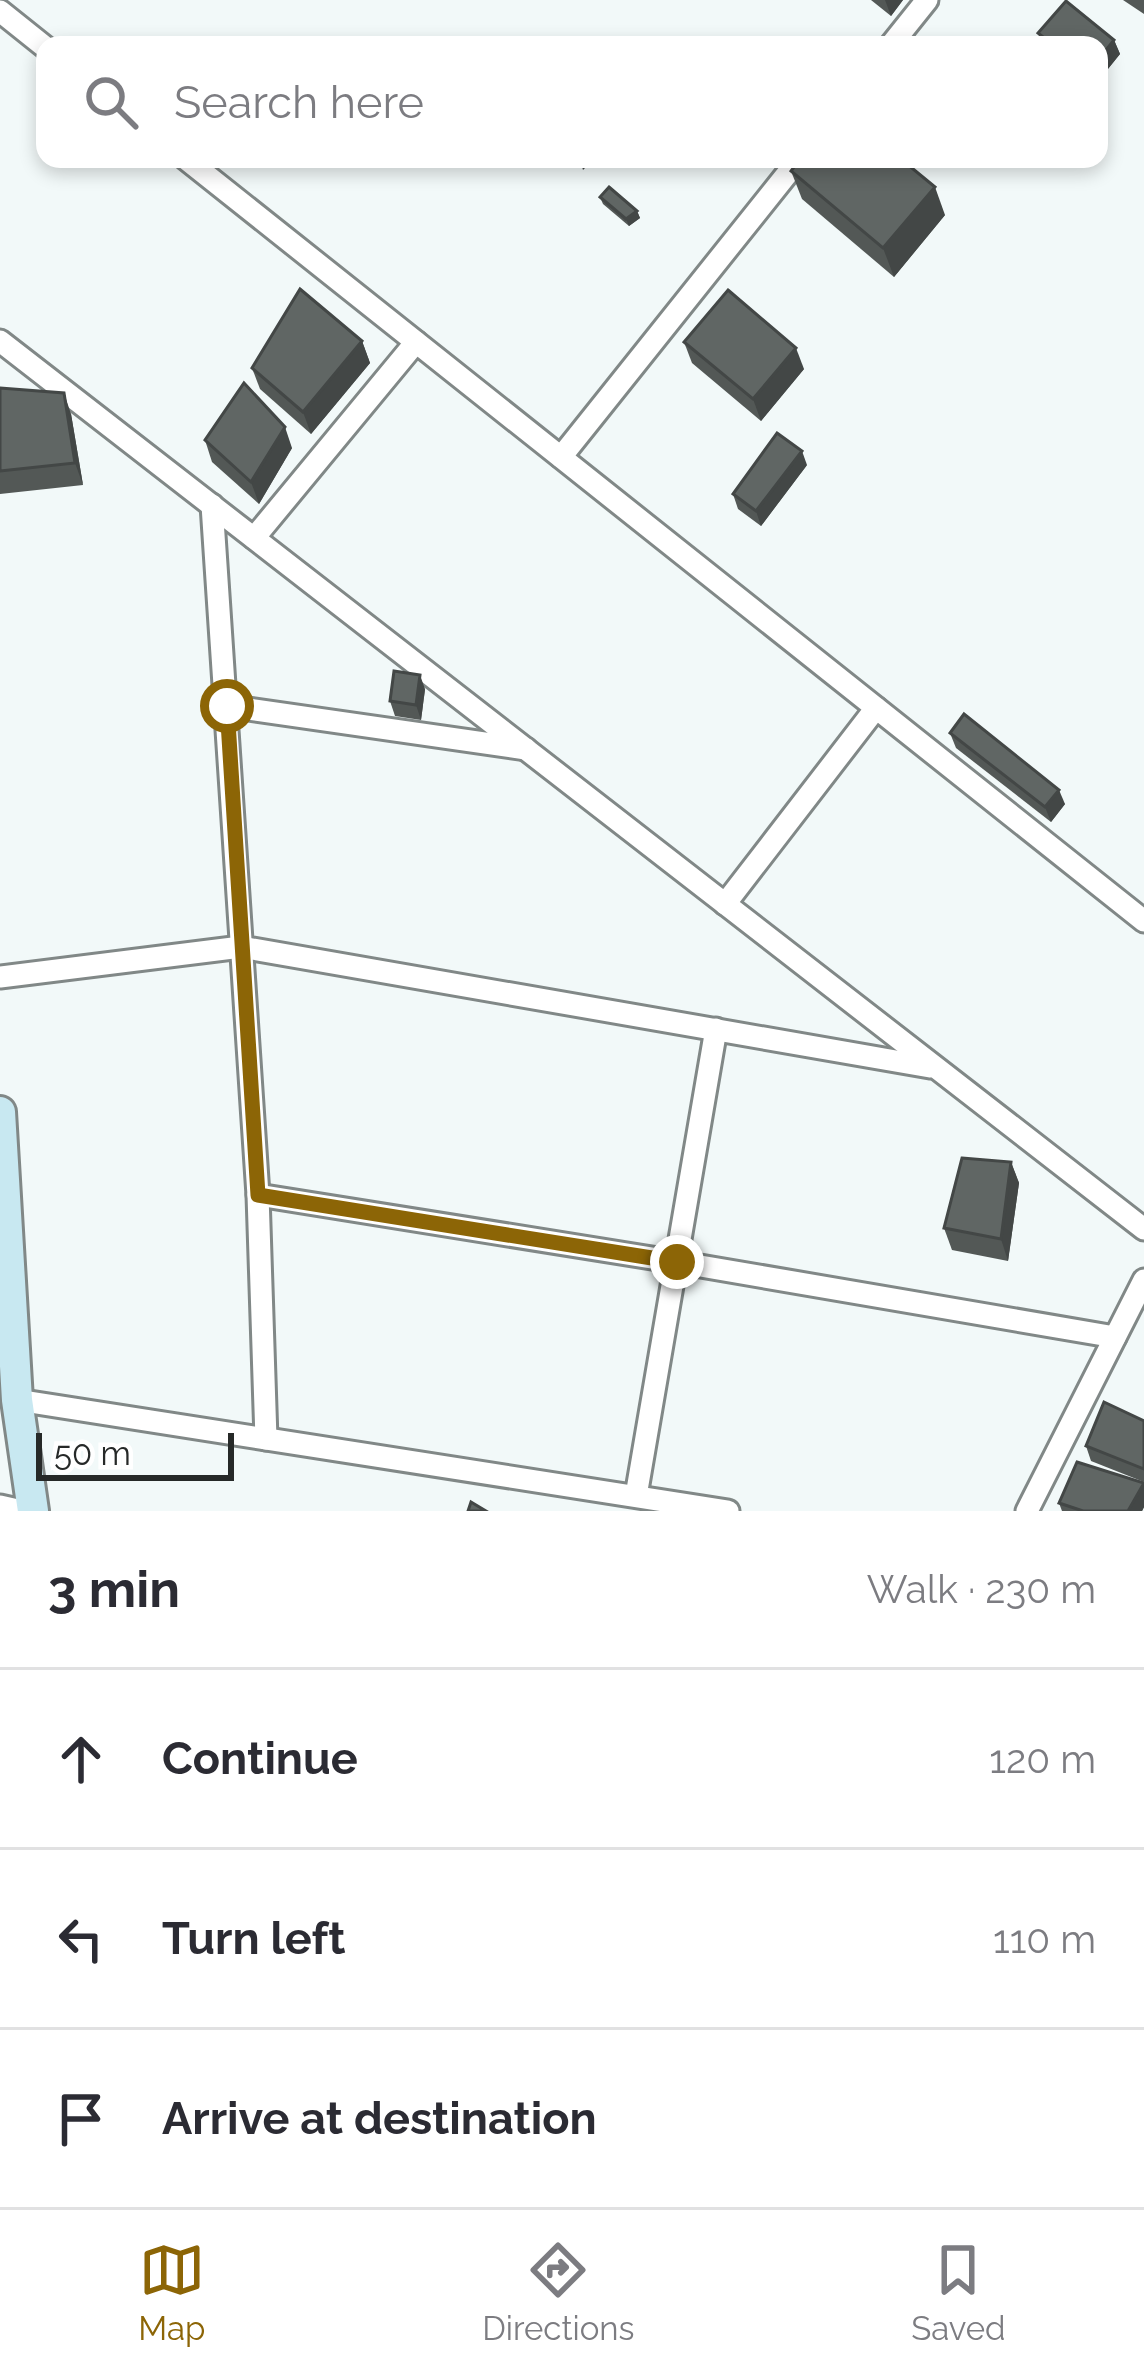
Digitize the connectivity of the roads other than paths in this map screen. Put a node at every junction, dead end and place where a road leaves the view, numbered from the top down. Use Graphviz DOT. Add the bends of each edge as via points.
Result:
graph roads {
  1 [pos="927,0"];
  2 [pos="0,11"];
  3 [pos="898,36"];
  4 [pos="36,40"];
  5 [pos="197,168"];
  6 [pos="793,168"];
  7 [pos="0,340"];
  8 [pos="416,342"];
  9 [pos="561,457"];
  10 [pos="212,505"];
  11 [pos="254,538"];
  12 [pos="227,706"];
  13 [pos="876,708"];
  14 [pos="526,749"];
  15 [pos="725,904"];
  16 [pos="1144,921"];
  17 [pos="241,947"];
  18 [pos="0,977"];
  19 [pos="716,1029"];
  20 [pos="936,1068"];
  21 [pos="0,1112"];
  22 [pos="258,1195"];
  23 [pos="1144,1229"];
  24 [pos="677,1262"];
  25 [pos="1144,1280"];
  26 [pos="1115,1337"];
  27 [pos="17,1400"];
  28 [pos="266,1439"];
  29 [pos="579,1488"];
  30 [pos="636,1496"];
  31 [pos="0,1506"];
  32 [pos="22,1511"];
  33 [pos="33,1511"];
  34 [pos="576,1511"];
  35 [pos="728,1511"];
  36 [pos="1027,1511"];
  1 -- 3 [label="street"];
  2 -- 4 [label="street"];
  5 -- 8 [label="street"];
  6 -- 9 [label="street"];
  7 -- 10 [label="street"];
  8 -- 9 [label="street"];
  8 -- 11 [label="street"];
  9 -- 13 [label="street"];
  10 -- 11 [label="street"];
  10 -- 12 [label="street"];
  11 -- 14 [label="street"];
  12 -- 14 [label="street"];
  12 -- 17 [label="street"];
  13 -- 15 [label="street"];
  13 -- 16 [label="street"];
  14 -- 15 [label="street"];
  15 -- 20 [label="street"];
  17 -- 18 [label="street"];
  17 -- 19 [label="street"];
  17 -- 22 [label="street"];
  19 -- 20 [label="street"];
  19 -- 24 [label="street"];
  20 -- 23 [label="street"];
  21 -- 27 [label="main road"];
  22 -- 24 [label="street"];
  22 -- 28 [label="street"];
  24 -- 26 [label="street"];
  24 -- 30 [label="street"];
  25 -- 26 [label="street"];
  26 -- 36 [label="street"];
  27 -- 28 [label="street"];
  27 -- 33 [label="main road"];
  28 -- 29 [label="street"];
  29 -- 30 [label="street"];
  29 -- 34 [label="street"];
  30 -- 35 [label="street"];
  31 -- 32 [label="street"];
}
